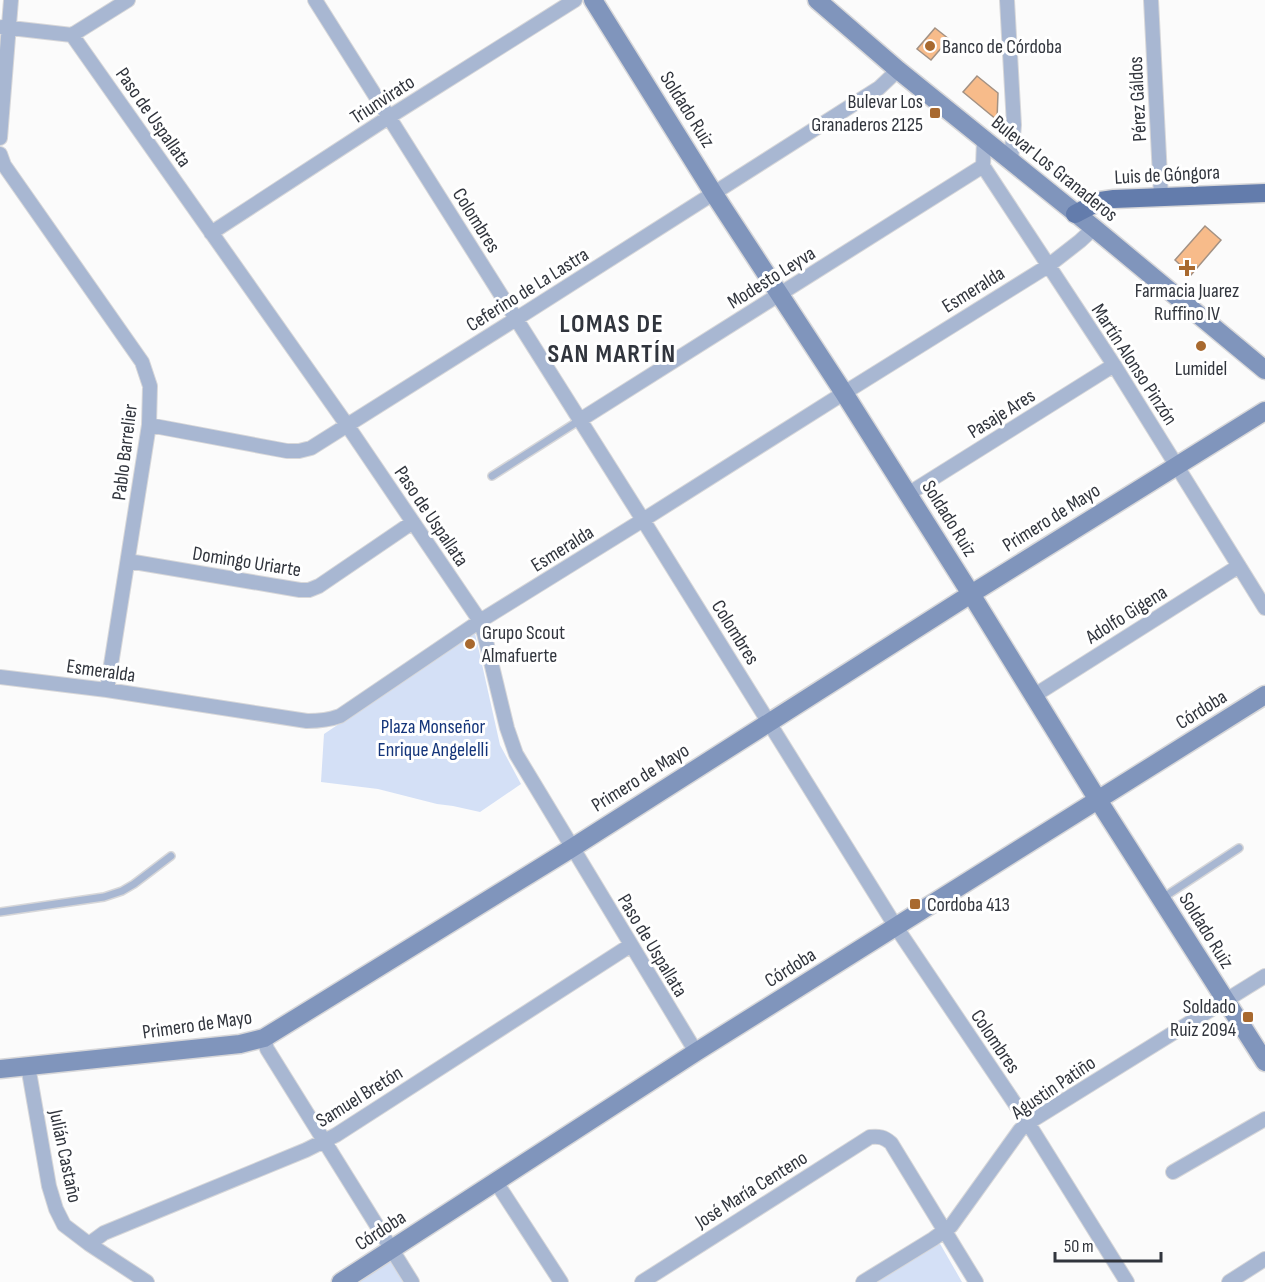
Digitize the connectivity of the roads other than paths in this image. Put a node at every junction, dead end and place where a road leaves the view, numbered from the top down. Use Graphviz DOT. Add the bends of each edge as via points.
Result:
graph roads {
  1 [pos="11,0"];
  2 [pos="128,0"];
  3 [pos="315,0"];
  4 [pos="575,0"];
  5 [pos="593,0"];
  6 [pos="817,0"];
  7 [pos="1007,0"];
  8 [pos="1151,0"];
  9 [pos="4,28"];
  10 [pos="72,35"];
  11 [pos="898,70"];
  12 [pos="389,117"];
  13 [pos="0,138"];
  14 [pos="984,140"];
  15 [pos="0,154"];
  16 [pos="1011,161"];
  17 [pos="982,166"];
  18 [pos="1265,192"];
  19 [pos="714,194"];
  20 [pos="1161,196"];
  21 [pos="1075,214"];
  22 [pos="1094,228"];
  23 [pos="211,233"];
  24 [pos="1048,266"];
  25 [pos="781,295"];
  26 [pos="516,319"];
  27 [pos="1114,365"];
  28 [pos="1265,370"];
  29 [pos="844,393"];
  30 [pos="1265,411"];
  31 [pos="580,420"];
  32 [pos="149,425"];
  33 [pos="347,425"];
  34 [pos="1176,465"];
  35 [pos="492,476"];
  36 [pos="908,494"];
  37 [pos="643,520"];
  38 [pos="413,522"];
  39 [pos="128,561"];
  40 [pos="1239,566"];
  41 [pos="971,594"];
  42 [pos="1265,608"];
  43 [pos="480,621"];
  44 [pos="0,677"];
  45 [pos="107,690"];
  46 [pos="1035,694"];
  47 [pos="1265,695"];
  48 [pos="769,722"];
  49 [pos="1098,800"];
  50 [pos="572,848"];
  51 [pos="1239,848"];
  52 [pos="171,855"];
  53 [pos="1161,899"];
  54 [pos="0,912"];
  55 [pos="896,927"];
  56 [pos="631,945"];
  57 [pos="1265,976"];
  58 [pos="1226,1000"];
  59 [pos="264,1038"];
  60 [pos="696,1052"];
  61 [pos="1265,1062"];
  62 [pos="28,1066"];
  63 [pos="0,1069"];
  64 [pos="1265,1119"];
  65 [pos="1028,1123"];
  66 [pos="323,1141"];
  67 [pos="1173,1172"];
  68 [pos="496,1182"];
  69 [pos="945,1231"];
  70 [pos="89,1244"];
  71 [pos="392,1249"];
  72 [pos="1265,1259"];
  73 [pos="147,1282"];
  74 [pos="341,1282"];
  75 [pos="412,1282"];
  76 [pos="561,1282"];
  77 [pos="642,1282"];
  78 [pos="863,1282"];
  79 [pos="976,1282"];
  80 [pos="1127,1282"];
  81 [pos="1228,1282"];
  1 -- 9 [label="street"];
  2 -- 10 [label="street"];
  3 -- 12 [label="street, Colombres"];
  4 -- 12 [label="street, Triunvirato"];
  5 -- 19 [label="main road, Soldado Ruiz"];
  6 -- 11 [label="main road, Bulevar Los Granaderos"];
  7 -- 16 [label="street" via="1014,124"];
  8 -- 20 [label="street, Pérez Gáldos"];
  9 -- 10 [label="street"];
  9 -- 13 [label="street"];
  10 -- 23 [label="street, Paso de Uspallata"];
  11 -- 14 [label="main road, Bulevar Los Granaderos"];
  11 -- 19 [label="street, Ceferino de La Lastra" via="879,88"];
  12 -- 23 [label="street, Triunvirato"];
  12 -- 26 [label="street, Colombres"];
  14 -- 16 [label="main road, Bulevar Los Granaderos"];
  14 -- 17 [label="street"];
  15 -- 32 [label="street, Pablo Barrelier" via="142,362 150,386"];
  16 -- 21 [label="main road, Bulevar Los Granaderos"];
  17 -- 24 [label="street, Martín Alonso Pinzón"];
  17 -- 25 [label="street, Modesto Leyva"];
  18 -- 20 [label="main road, Luis de Góngora"];
  19 -- 25 [label="main road, Soldado Ruiz"];
  19 -- 26 [label="street, Ceferino de La Lastra"];
  20 -- 21 [label="main road, Luis de Góngora" via="1100,201"];
  21 -- 22 [label="main road, Bulevar Los Granaderos"];
  22 -- 24 [label="street, Esmeralda"];
  22 -- 28 [label="main road, Bulevar Los Granaderos"];
  23 -- 33 [label="street, Paso de Uspallata"];
  24 -- 27 [label="street, Martín Alonso Pinzón"];
  24 -- 29 [label="street, Esmeralda"];
  25 -- 29 [label="main road, Soldado Ruiz"];
  25 -- 31 [label="street, Modesto Leyva"];
  26 -- 31 [label="street, Colombres"];
  26 -- 33 [label="street, Ceferino de La Lastra"];
  27 -- 34 [label="street, Martín Alonso Pinzón"];
  27 -- 36 [label="street, Pasaje Ares"];
  29 -- 36 [label="main road, Soldado Ruiz"];
  29 -- 37 [label="street, Esmeralda"];
  30 -- 34 [label="main road, Primero de Mayo"];
  31 -- 35 [label="lane"];
  31 -- 37 [label="street, Colombres"];
  32 -- 33 [label="street, Ceferino de La Lastra" via="287,451 311,448"];
  32 -- 39 [label="street, Pablo Barrelier"];
  33 -- 38 [label="street, Paso de Uspallata"];
  34 -- 40 [label="street, Martín Alonso Pinzón"];
  34 -- 41 [label="main road, Primero de Mayo"];
  36 -- 41 [label="main road, Soldado Ruiz"];
  37 -- 43 [label="street, Esmeralda"];
  37 -- 48 [label="street, Colombres"];
  38 -- 39 [label="street, Domingo Uriarte" via="309,590"];
  38 -- 43 [label="street, Paso de Uspallata"];
  39 -- 45 [label="street, Pablo Barrelier"];
  40 -- 42 [label="street, Martín Alonso Pinzón"];
  40 -- 46 [label="street, Adolfo Gigena"];
  41 -- 46 [label="main road, Soldado Ruiz"];
  41 -- 48 [label="main road, Primero de Mayo"];
  43 -- 45 [label="street, Esmeralda" via="330,720 307,721"];
  43 -- 50 [label="street, Paso de Uspallata" via="511,742"];
  44 -- 45 [label="street, Esmeralda"];
  46 -- 49 [label="main road, Soldado Ruiz"];
  47 -- 49 [label="main road, Córdoba"];
  48 -- 50 [label="main road, Primero de Mayo"];
  48 -- 55 [label="street, Colombres"];
  49 -- 53 [label="main road, Soldado Ruiz"];
  49 -- 55 [label="main road, Córdoba"];
  50 -- 56 [label="street, Paso de Uspallata"];
  50 -- 59 [label="main road, Primero de Mayo"];
  51 -- 53 [label="lane"];
  52 -- 54 [label="lane" via="134,885 104,897"];
  53 -- 58 [label="main road, Soldado Ruiz"];
  55 -- 60 [label="main road, Córdoba"];
  55 -- 65 [label="street, Colombres"];
  56 -- 60 [label="street, Paso de Uspallata"];
  56 -- 66 [label="street, Samuel Bretón"];
  57 -- 58 [label="street, Agustin Patiño"];
  58 -- 61 [label="main road, Soldado Ruiz"];
  58 -- 65 [label="street, Agustin Patiño"];
  59 -- 62 [label="main road, Primero de Mayo" via="240,1044"];
  59 -- 66 [label="street"];
  60 -- 68 [label="main road, Córdoba"];
  62 -- 63 [label="main road, Primero de Mayo"];
  62 -- 70 [label="street, Julián Castaño" via="52,1199 64,1225"];
  64 -- 67 [label="street"];
  65 -- 69 [label="street, Agustin Patiño"];
  65 -- 80 [label="street, Colombres"];
  66 -- 70 [label="street, Samuel Bretón" via="104,1233"];
  66 -- 71 [label="street"];
  68 -- 71 [label="main road, Córdoba"];
  68 -- 76 [label="street"];
  69 -- 77 [label="street, José María Centeno" via="891,1143 884,1137 870,1137"];
  69 -- 78 [label="street, Agustin Patiño"];
  69 -- 79 [label="street"];
  70 -- 73 [label="street, Julián Castaño"];
  71 -- 74 [label="main road, Córdoba"];
  71 -- 75 [label="street"];
  72 -- 81 [label="street"];
}
